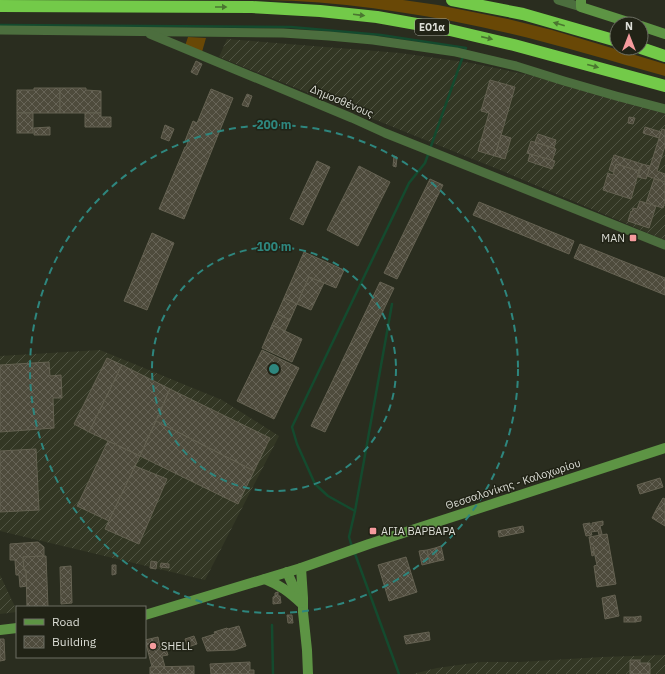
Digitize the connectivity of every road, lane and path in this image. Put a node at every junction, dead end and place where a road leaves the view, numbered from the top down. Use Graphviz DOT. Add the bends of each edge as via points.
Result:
graph roads {
  1 [pos="452,0"];
  2 [pos="558,0"];
  3 [pos="581,4"];
  4 [pos="0,6"];
  5 [pos="613,16"];
  6 [pos="649,29"];
  7 [pos="0,30"];
  8 [pos="145,32"];
  9 [pos="665,34"];
  10 [pos="609,39"];
  11 [pos="649,50"];
  12 [pos="665,54"];
  13 [pos="665,86"];
  14 [pos="665,109"];
  15 [pos="665,246"];
  16 [pos="665,448"];
  17 [pos="301,568"];
  18 [pos="287,572"];
  19 [pos="265,579"];
  20 [pos="302,607"];
  21 [pos="146,615"];
  22 [pos="16,628"];
  23 [pos="0,630"];
  24 [pos="308,674"];
  10 -- 1 [label="highway, one-way" via="523,14"];
  2 -- 3 [label="street"];
  3 -- 5 [label="main road"];
  4 -- 13 [label="highway, ΕΟ1α, one-way" via="252,7 370,17 450,30 507,43"];
  6 -- 9 [label="main road"];
  7 -- 8 [label="street, Δημοσθένους"];
  8 -- 14 [label="street" via="283,33 373,40 456,52 516,66"];
  8 -- 15 [label="street, Δημοσθένους" via="421,148"];
  11 -- 12 [label="highway"];
  16 -- 17 [label="main road, Θεσσαλονίκης - Καλοχωρίου" via="343,552"];
  17 -- 18 [label="main road"];
  17 -- 20 [label="main road" via="304,598"];
  18 -- 19 [label="main road"];
  18 -- 20 [label="main road"];
  19 -- 20 [label="main road" via="286,590"];
  19 -- 21 [label="main road"];
  20 -- 24 [label="main road"];
  22 -- 23 [label="main road"];
}
